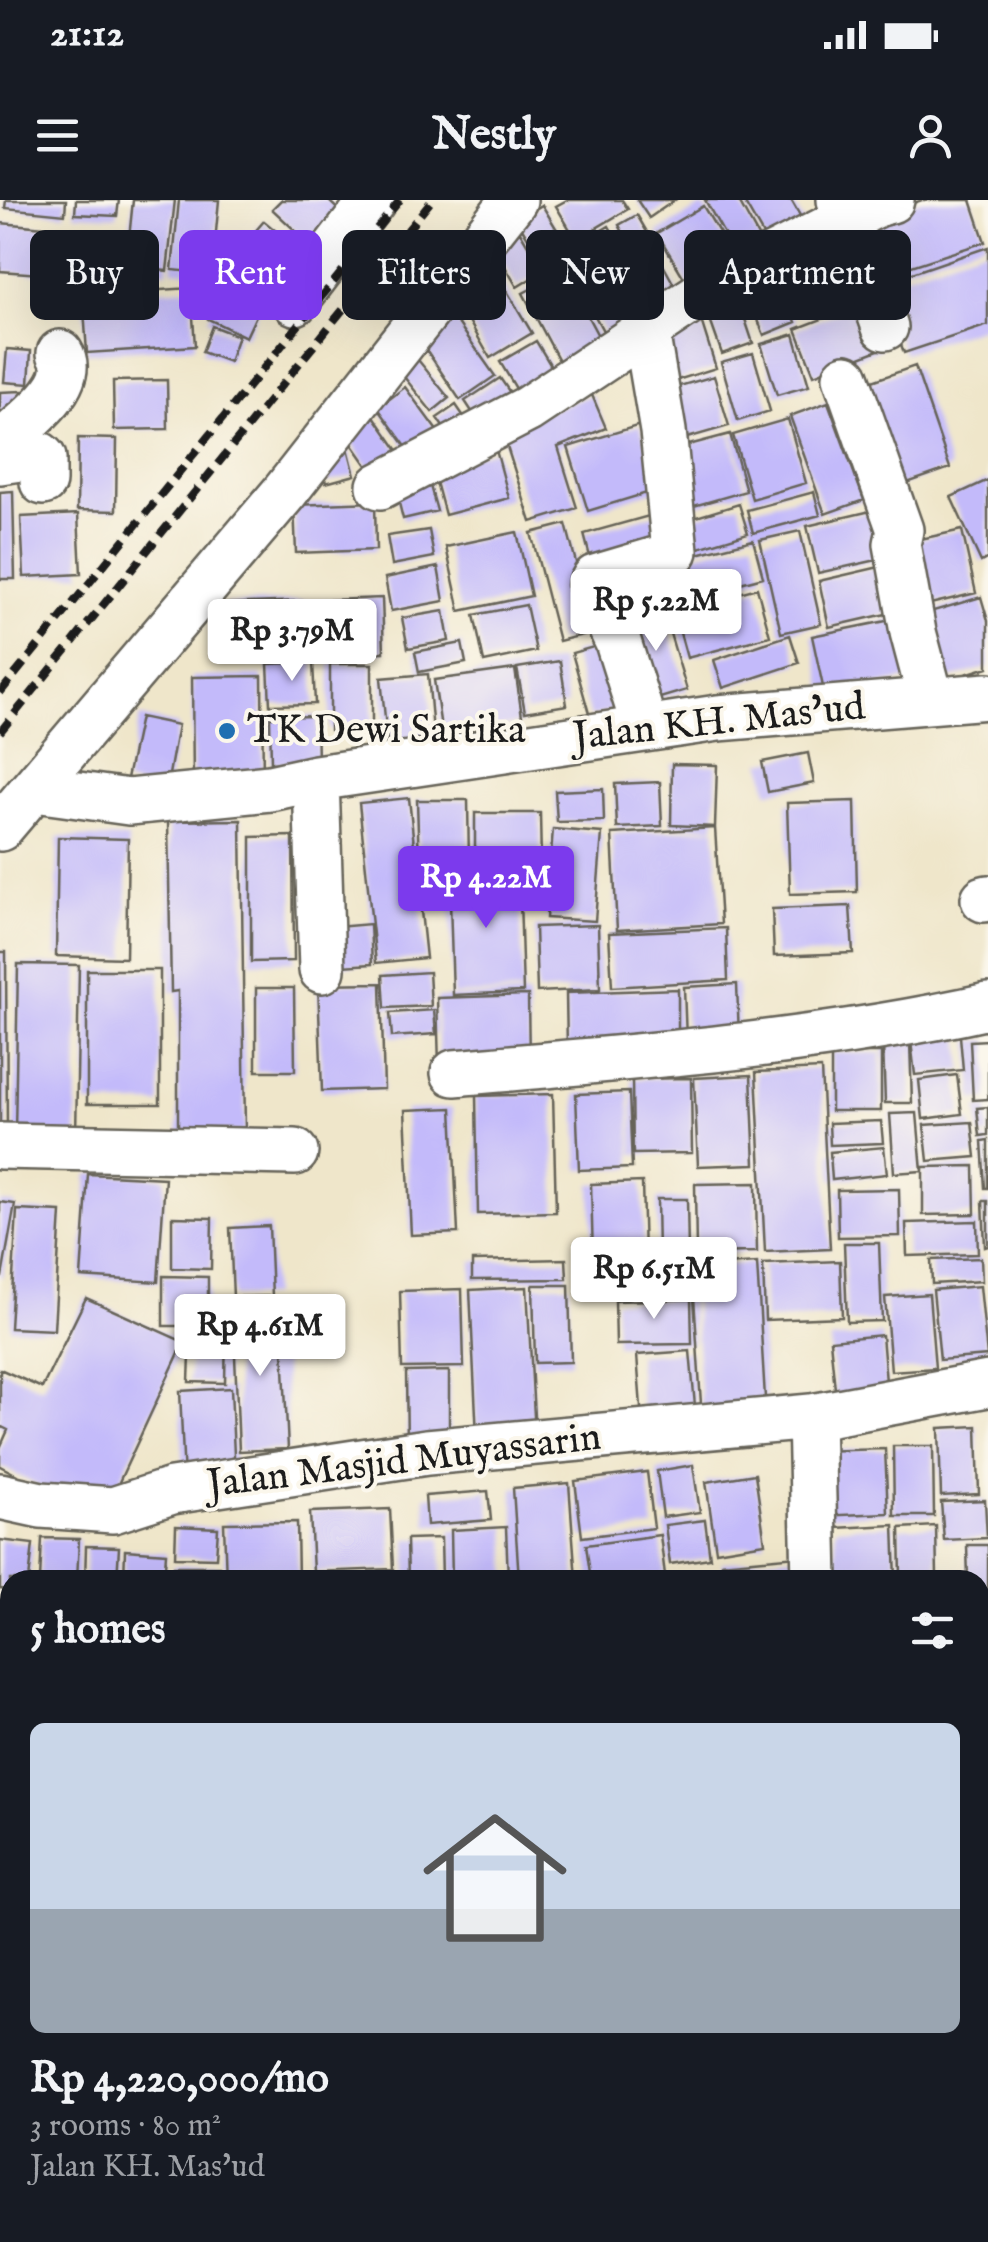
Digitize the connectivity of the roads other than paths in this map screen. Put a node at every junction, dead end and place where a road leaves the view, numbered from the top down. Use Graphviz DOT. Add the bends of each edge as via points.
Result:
graph roads {
  1 [pos="372,200"];
  2 [pos="514,200"];
  3 [pos="891,200"];
  4 [pos="843,210"];
  5 [pos="322,265"];
  6 [pos="885,327"];
  7 [pos="646,331"];
  8 [pos="60,353"];
  9 [pos="846,378"];
  10 [pos="0,444"];
  11 [pos="0,461"];
  12 [pos="43,482"];
  13 [pos="380,486"];
  14 [pos="988,696"];
  15 [pos="931,700"];
  16 [pos="645,728"];
  17 [pos="316,778"];
  18 [pos="35,789"];
  19 [pos="0,828"];
  20 [pos="322,970"];
  21 [pos="988,1006"];
  22 [pos="454,1073"];
  23 [pos="0,1146"];
  24 [pos="295,1152"];
  25 [pos="988,1384"];
  26 [pos="810,1416"];
  27 [pos="0,1496"];
  28 [pos="815,1570"];
  1 -- 5 [label="street"];
  2 -- 18 [label="street" via="284,493"];
  3 -- 4 [label="street"];
  4 -- 6 [label="street"];
  4 -- 7 [label="street"];
  7 -- 13 [label="street" via="528,409"];
  7 -- 16 [label="street" via="674,550 591,585 618,642"];
  8 -- 10 [label="street" via="65,366 59,388"];
  9 -- 15 [label="street" via="900,530 910,614"];
  11 -- 12 [label="street" via="40,455"];
  14 -- 15 [label="street, Jalan KH. Mas'ud"];
  15 -- 16 [label="street, Jalan KH. Mas'ud"];
  16 -- 17 [label="street, Jalan KH. Mas'ud"];
  17 -- 18 [label="street, Jalan KH. Mas'ud" via="129,802"];
  17 -- 20 [label="street"];
  18 -- 19 [label="street"];
  21 -- 22 [label="street" via="808,1038"];
  23 -- 24 [label="street"];
  25 -- 26 [label="street, Jalan Masjid Muyassarin"];
  26 -- 27 [label="street, Jalan Masjid Muyassarin" via="427,1452 172,1491 114,1510"];
  26 -- 28 [label="street"];
}
